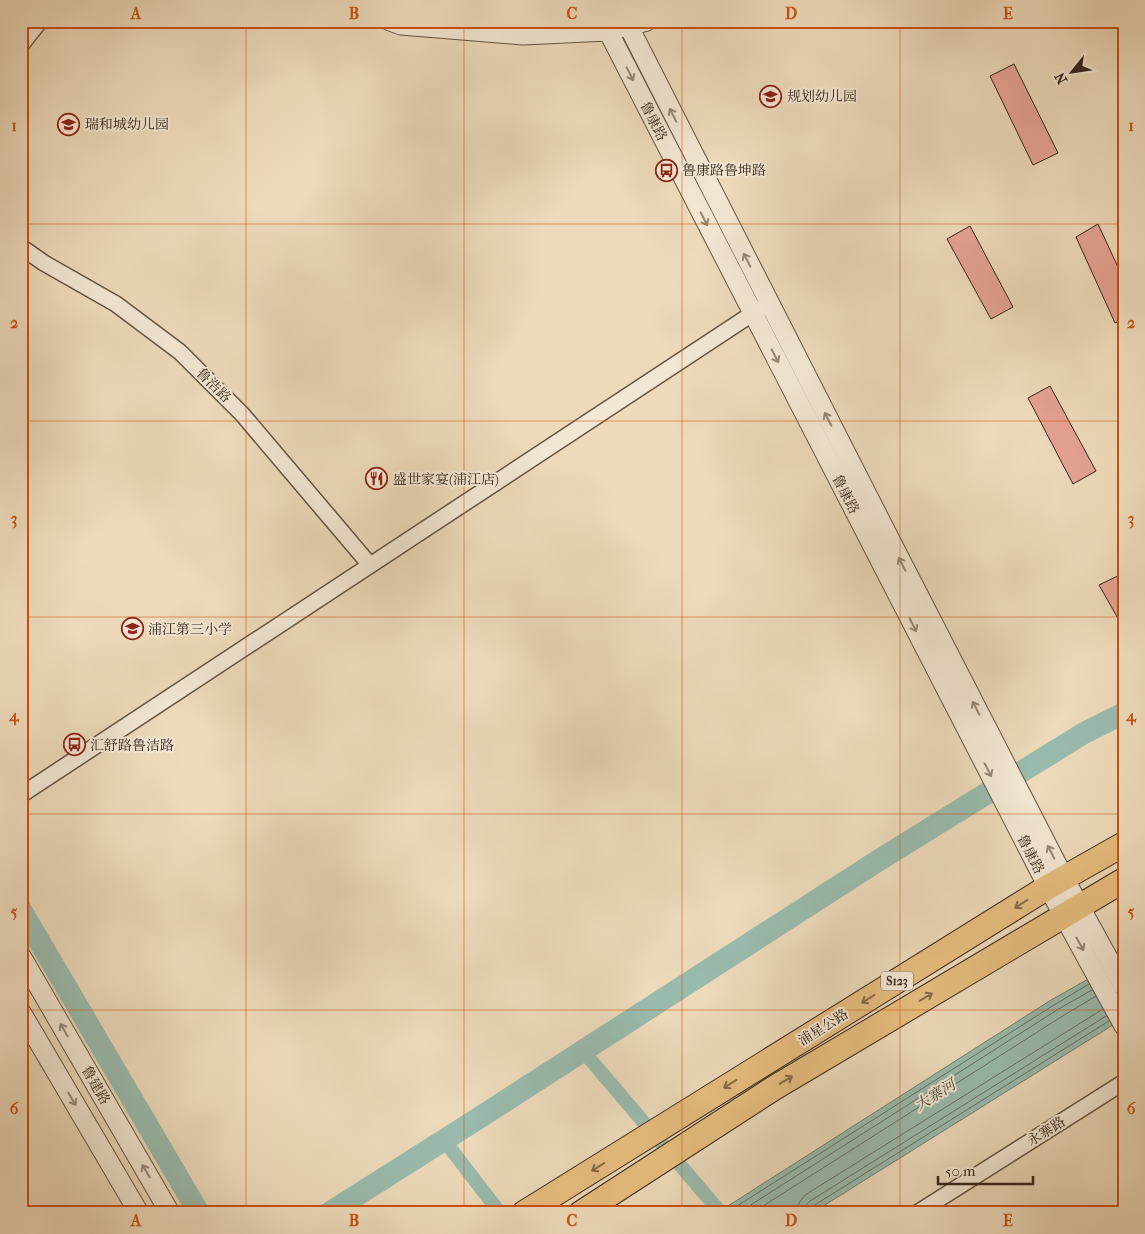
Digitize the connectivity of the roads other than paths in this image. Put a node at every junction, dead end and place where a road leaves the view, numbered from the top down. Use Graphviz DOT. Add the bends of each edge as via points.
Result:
graph roads {
  1 [pos="40,21"];
  2 [pos="390,21"];
  3 [pos="647,21"];
  4 [pos="627,24"];
  5 [pos="606,26"];
  6 [pos="21,45"];
  7 [pos="21,247"];
  8 [pos="769,303"];
  9 [pos="753,313"];
  10 [pos="370,565"];
  11 [pos="21,795"];
  12 [pos="1124,844"];
  13 [pos="1124,880"];
  14 [pos="1056,882"];
  15 [pos="1072,909"];
  16 [pos="21,956"];
  17 [pos="1100,961"];
  18 [pos="1124,987"];
  19 [pos="21,1012"];
  20 [pos="1124,1026"];
  21 [pos="1124,1082"];
  22 [pos="528,1211"];
  23 [pos="139,1213"];
  24 [pos="170,1213"];
  25 [pos="581,1213"];
  26 [pos="917,1213"];
  1 -- 6 [label="street"];
  2 -- 5 [label="street" via="401,25 523,35"];
  3 -- 4 [label="street"];
  4 -- 5 [label="street"];
  8 -- 4 [label="street, 鲁康路, one-way"];
  5 -- 9 [label="street, 鲁康路, one-way"];
  7 -- 10 [label="street, 鲁浩路" via="116,304 180,352 242,414"];
  8 -- 9 [label="street"];
  14 -- 8 [label="street, 鲁康路, one-way"];
  9 -- 10 [label="street"];
  9 -- 14 [label="street, 鲁康路, one-way"];
  10 -- 11 [label="street"];
  12 -- 14 [label="main road, 浦星公路 / S123"];
  13 -- 15 [label="main road, 浦星公路 / S123"];
  14 -- 15 [label="street, 鲁康路"];
  14 -- 22 [label="main road, 浦星公路 / S123, one-way"];
  15 -- 17 [label="street, 鲁康路"];
  25 -- 15 [label="main road, 浦星公路 / S123, one-way" via="774,1088"];
  24 -- 16 [label="street, 鲁建路, one-way"];
  17 -- 18 [label="street"];
  17 -- 20 [label="street"];
  19 -- 23 [label="street, 鲁建路, one-way"];
  21 -- 26 [label="street, 永寨路"];
}
